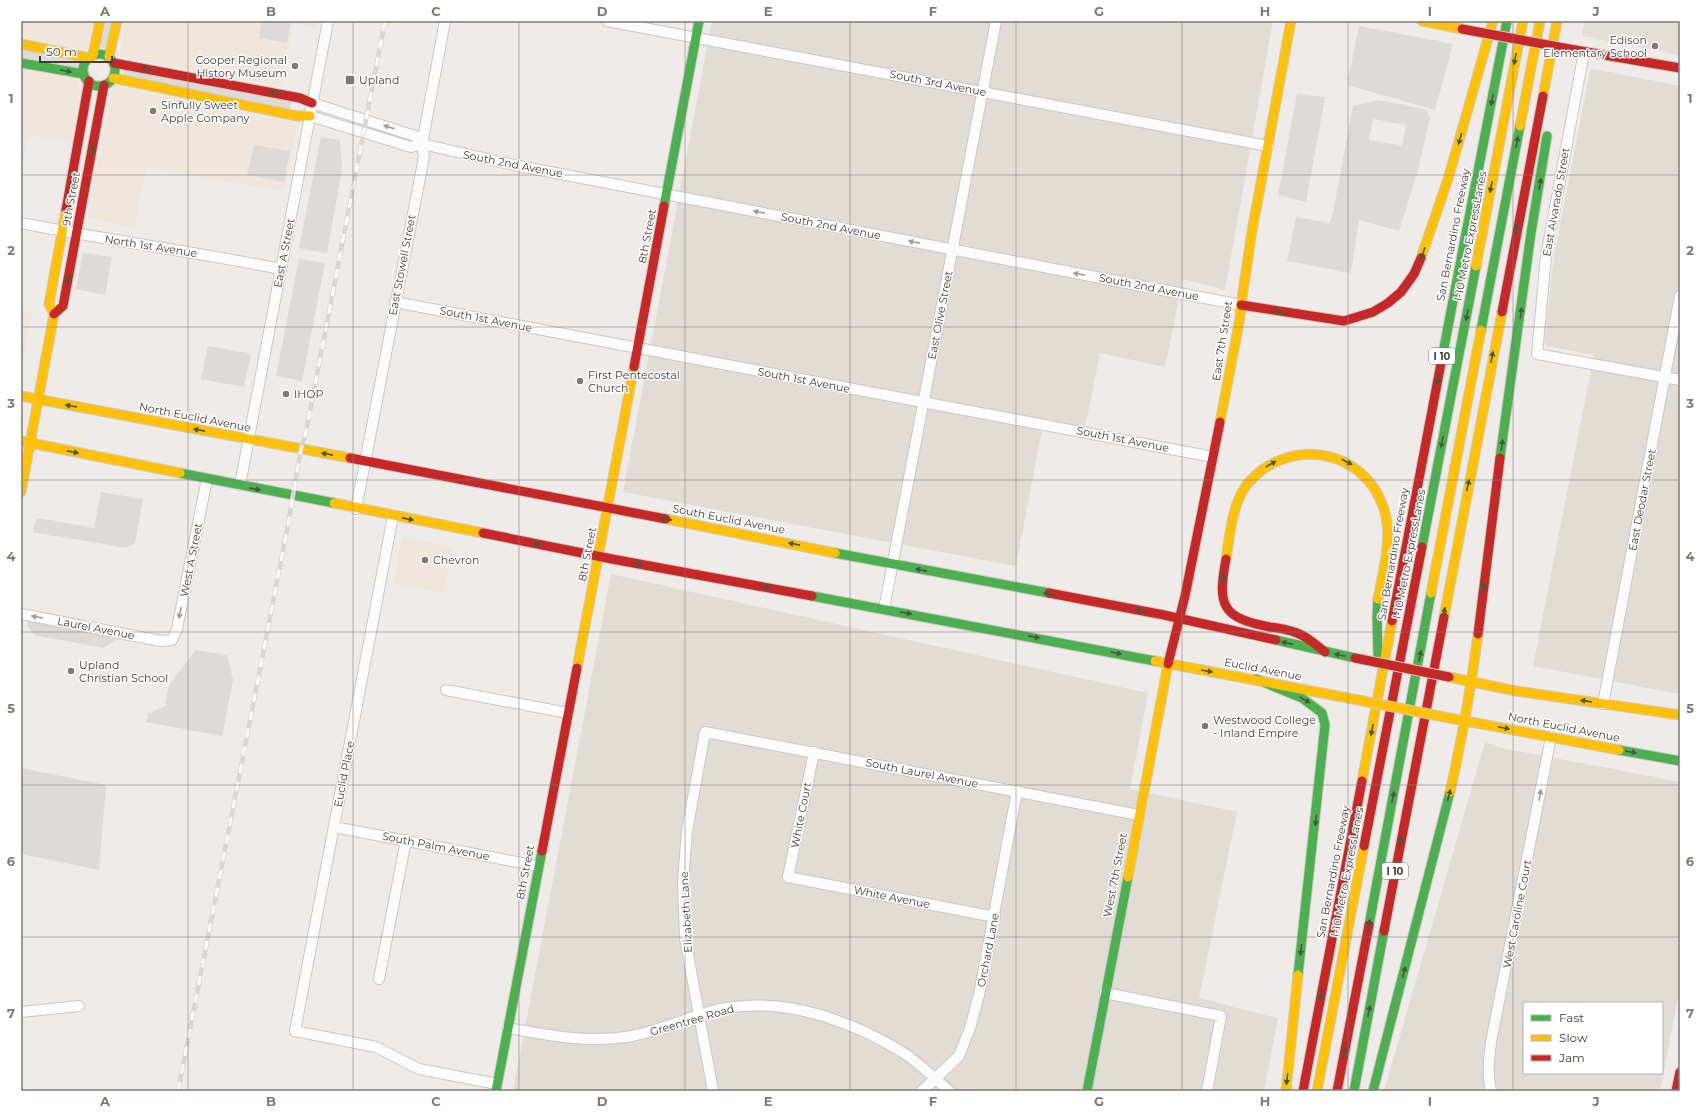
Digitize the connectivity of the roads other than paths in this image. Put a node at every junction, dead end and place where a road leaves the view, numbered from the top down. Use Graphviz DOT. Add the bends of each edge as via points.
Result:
graph roads {
  1 [pos="100,21"];
  2 [pos="117,21"];
  3 [pos="328,21"];
  4 [pos="445,21"];
  5 [pos="607,21"];
  6 [pos="699,21"];
  7 [pos="996,21"];
  8 [pos="1291,21"];
  9 [pos="1422,21"];
  10 [pos="1493,21"];
  11 [pos="1507,21"];
  12 [pos="1523,21"];
  13 [pos="1540,21"];
  14 [pos="1557,21"];
  15 [pos="1459,26"];
  16 [pos="696,38"];
  17 [pos="21,44"];
  18 [pos="1579,51"];
  19 [pos="91,56"];
  20 [pos="112,60"];
  21 [pos="1549,62"];
  22 [pos="21,63"];
  23 [pos="1680,68"];
  24 [pos="86,78"];
  25 [pos="113,78"];
  26 [pos="104,85"];
  27 [pos="982,92"];
  28 [pos="312,104"];
  29 [pos="1549,115"];
  30 [pos="310,116"];
  31 [pos="1548,130"];
  32 [pos="422,144"];
  33 [pos="1268,146"];
  34 [pos="667,195"];
  35 [pos="21,223"];
  36 [pos="61,231"];
  37 [pos="77,234"];
  38 [pos="952,249"];
  39 [pos="281,269"];
  40 [pos="1680,296"];
  41 [pos="395,302"];
  42 [pos="1241,305"];
  43 [pos="54,314"];
  44 [pos="637,348"];
  45 [pos="1665,378"];
  46 [pos="1680,380"];
  47 [pos="21,396"];
  48 [pos="38,400"];
  49 [pos="923,402"];
  50 [pos="248,439"];
  51 [pos="26,442"];
  52 [pos="1213,457"];
  53 [pos="365,461"];
  54 [pos="207,479"];
  55 [pos="240,486"];
  56 [pos="21,492"];
  57 [pos="608,507"];
  58 [pos="356,509"];
  59 [pos="393,516"];
  60 [pos="599,556"];
  61 [pos="892,564"];
  62 [pos="884,609"];
  63 [pos="21,614"];
  64 [pos="1180,619"];
  65 [pos="172,640"];
  66 [pos="1325,652"];
  67 [pos="1168,664"];
  68 [pos="1256,679"];
  69 [pos="1472,682"];
  70 [pos="446,690"];
  71 [pos="1379,692"];
  72 [pos="1603,704"];
  73 [pos="568,713"];
  74 [pos="1680,715"];
  75 [pos="1444,717"];
  76 [pos="1465,721"];
  77 [pos="705,732"];
  78 [pos="1551,737"];
  79 [pos="814,752"];
  80 [pos="1680,761"];
  81 [pos="1017,791"];
  82 [pos="1139,815"];
  83 [pos="334,827"];
  84 [pos="406,840"];
  85 [pos="538,866"];
  86 [pos="788,878"];
  87 [pos="995,917"];
  88 [pos="379,980"];
  89 [pos="1105,993"];
  90 [pos="79,1006"];
  91 [pos="21,1012"];
  92 [pos="699,1016"];
  93 [pos="508,1028"];
  94 [pos="1680,1072"];
  95 [pos="936,1078"];
  96 [pos="497,1088"];
  97 [pos="713,1091"];
  98 [pos="922,1091"];
  99 [pos="949,1091"];
  100 [pos="1087,1091"];
  101 [pos="1207,1091"];
  102 [pos="1286,1091"];
  103 [pos="1303,1091"];
  104 [pos="1317,1091"];
  105 [pos="1337,1091"];
  106 [pos="1354,1091"];
  107 [pos="1373,1091"];
  108 [pos="1491,1091"];
  109 [pos="1676,1091"];
  1 -- 19 [label="main road"];
  2 -- 20 [label="main road"];
  3 -- 28 [label="street, East A Street"];
  4 -- 32 [label="street, East Stowell Street"];
  5 -- 16 [label="street, South 3rd Avenue"];
  6 -- 16 [label="main road, 8th Street"];
  7 -- 27 [label="street, East Olive Street"];
  8 -- 33 [label="main road, East 7th Street"];
  9 -- 15 [label="main road"];
  10 -- 42 [label="main road, one-way" via="1448,179 1422,256 1414,274 1401,292 1373,312 1344,320 1322,319"];
  11 -- 71 [label="main road, San Bernardino Freeway / I 10, one-way"];
  12 -- 104 [label="main road, I-10 Metro ExpressLanes, one-way"];
  105 -- 13 [label="main road, one-way"];
  14 -- 21 [label="main road, I 10"];
  15 -- 18 [label="main road, bridge"];
  16 -- 27 [label="street, South 3rd Avenue"];
  16 -- 34 [label="main road, 8th Street"];
  17 -- 19 [label="main road"];
  18 -- 23 [label="main road"];
  18 -- 45 [label="street, East Alvarado Street" via="1546,256 1537,354"];
  19 -- 20 [label="main road" via="103,54"];
  19 -- 24 [label="main road" via="84,64"];
  20 -- 25 [label="main road" via="115,71"];
  28 -- 20 [label="main road, one-way" via="300,98"];
  21 -- 29 [label="main road"];
  106 -- 21 [label="main road, I 10, one-way"];
  22 -- 24 [label="main road, one-way"];
  24 -- 26 [label="main road" via="96,85"];
  24 -- 36 [label="main road, 9th Street"];
  25 -- 26 [label="main road"];
  25 -- 30 [label="main road" via="298,116"];
  37 -- 26 [label="main road, 9th Street, one-way"];
  27 -- 33 [label="street, South 3rd Avenue"];
  27 -- 38 [label="street, East Olive Street"];
  28 -- 30 [label="street, East A Street"];
  32 -- 28 [label="street, South 2nd Avenue, one-way" via="415,136"];
  30 -- 32 [label="street, South 2nd Avenue" via="411,147"];
  30 -- 39 [label="street, East A Street"];
  69 -- 31 [label="main road, one-way" via="1531,233"];
  32 -- 34 [label="street, South 2nd Avenue" via="468,156"];
  32 -- 41 [label="street, East Stowell Street" via="424,157"];
  33 -- 42 [label="main road, East 7th Street"];
  38 -- 34 [label="street, South 2nd Avenue, one-way"];
  34 -- 44 [label="main road, 8th Street"];
  35 -- 36 [label="street, North 1st Avenue"];
  36 -- 37 [label="street, North 1st Avenue"];
  36 -- 43 [label="main road, 9th Street" via="49,304"];
  37 -- 39 [label="street, North 1st Avenue"];
  43 -- 37 [label="main road, 9th Street, one-way" via="63,306"];
  42 -- 38 [label="street, South 2nd Avenue, one-way"];
  38 -- 49 [label="street, East Olive Street"];
  39 -- 50 [label="street, East A Street"];
  40 -- 45 [label="street, East Deodar Street"];
  41 -- 44 [label="street, South 1st Avenue"];
  41 -- 53 [label="street, East Stowell Street"];
  42 -- 52 [label="main road, East 7th Street"];
  43 -- 48 [label="main road, 9th Street"];
  44 -- 49 [label="street, South 1st Avenue"];
  44 -- 57 [label="main road, 8th Street"];
  45 -- 46 [label="street"];
  45 -- 72 [label="street, East Deodar Street"];
  47 -- 48 [label="main road, North Euclid Avenue"];
  50 -- 48 [label="main road, North Euclid Avenue, one-way"];
  48 -- 51 [label="main road, 9th Street"];
  49 -- 52 [label="street, South 1st Avenue"];
  49 -- 61 [label="street, East Olive Street"];
  53 -- 50 [label="main road, North Euclid Avenue, one-way"];
  50 -- 55 [label="street, East A Street"];
  51 -- 54 [label="main road, one-way"];
  51 -- 56 [label="main road, 9th Street"];
  52 -- 64 [label="main road, East 7th Street"];
  53 -- 57 [label="main road, South Euclid Avenue"];
  53 -- 58 [label="street, East Stowell Street"];
  54 -- 55 [label="main road"];
  54 -- 65 [label="street, West A Street, one-way" via="177,629"];
  55 -- 58 [label="main road, one-way"];
  57 -- 60 [label="main road, 8th Street"];
  61 -- 57 [label="main road, South Euclid Avenue, one-way"];
  58 -- 59 [label="main road"];
  59 -- 60 [label="main road, one-way"];
  59 -- 83 [label="street, Euclid Place"];
  60 -- 62 [label="main road, one-way"];
  60 -- 73 [label="main road, 8th Street"];
  61 -- 62 [label="street, East Olive Street"];
  64 -- 61 [label="main road, South Euclid Avenue, one-way"];
  62 -- 67 [label="main road, Euclid Avenue, one-way"];
  65 -- 63 [label="street, Laurel Avenue, one-way" via="161,641"];
  66 -- 64 [label="main road, one-way"];
  64 -- 67 [label="main road, East 7th Street"];
  69 -- 66 [label="main road, one-way, bridge"];
  66 -- 71 [label="main road, one-way" via="1298,634 1243,620 1232,614 1225,607 1222,593 1221,584 1234,515 1242,491 1264,467 1297,454 1316,453 1343,460 1369,478 1380,497 1386,523 1384,568 1377,612"];
  67 -- 68 [label="main road, Euclid Avenue, one-way"];
  67 -- 82 [label="main road, West 7th Street"];
  68 -- 75 [label="main road, Euclid Avenue, bridge"];
  68 -- 102 [label="main road, one-way" via="1302,698 1322,713 1326,725"];
  72 -- 69 [label="main road, one-way"];
  69 -- 76 [label="main road"];
  70 -- 73 [label="street"];
  71 -- 103 [label="main road, San Bernardino Freeway / I 10, one-way"];
  72 -- 74 [label="main road"];
  73 -- 85 [label="main road, 8th Street"];
  75 -- 76 [label="main road, North Euclid Avenue"];
  76 -- 78 [label="main road, North Euclid Avenue, one-way"];
  107 -- 76 [label="main road, one-way" via="1440,832"];
  77 -- 79 [label="street, South Laurel Avenue"];
  77 -- 92 [label="street, Elizabeth Lane" via="687,831 683,880 685,938"];
  78 -- 80 [label="main road, North Euclid Avenue, one-way"];
  108 -- 78 [label="street, West Caroline Court, one-way" via="1488,1065 1491,1042"];
  79 -- 81 [label="street, South Laurel Avenue"];
  79 -- 86 [label="street, White Court"];
  81 -- 82 [label="street, South Laurel Avenue"];
  81 -- 87 [label="street, Orchard Lane"];
  82 -- 89 [label="main road, West 7th Street"];
  83 -- 84 [label="street, South Palm Avenue"];
  83 -- 96 [label="street, Euclid Place" via="296,1031 366,1044 419,1069"];
  84 -- 85 [label="street, South Palm Avenue"];
  84 -- 88 [label="street"];
  85 -- 93 [label="main road, 8th Street"];
  86 -- 87 [label="street, White Avenue"];
  87 -- 95 [label="street, Orchard Lane" via="970,1028 958,1056"];
  89 -- 100 [label="main road, West 7th Street"];
  89 -- 101 [label="street" via="1221,1016"];
  90 -- 91 [label="street"];
  92 -- 93 [label="street, Greentree Road" via="660,1030 625,1037 563,1038"];
  92 -- 95 [label="street, Greentree Road" via="746,1005 791,1008 833,1018 905,1053"];
  92 -- 97 [label="street, Elizabeth Lane"];
  93 -- 96 [label="main road, 8th Street"];
  94 -- 109 [label="main road"];
  95 -- 98 [label="street, Orchard Lane"];
  95 -- 99 [label="street, Greentree Road"];
}
